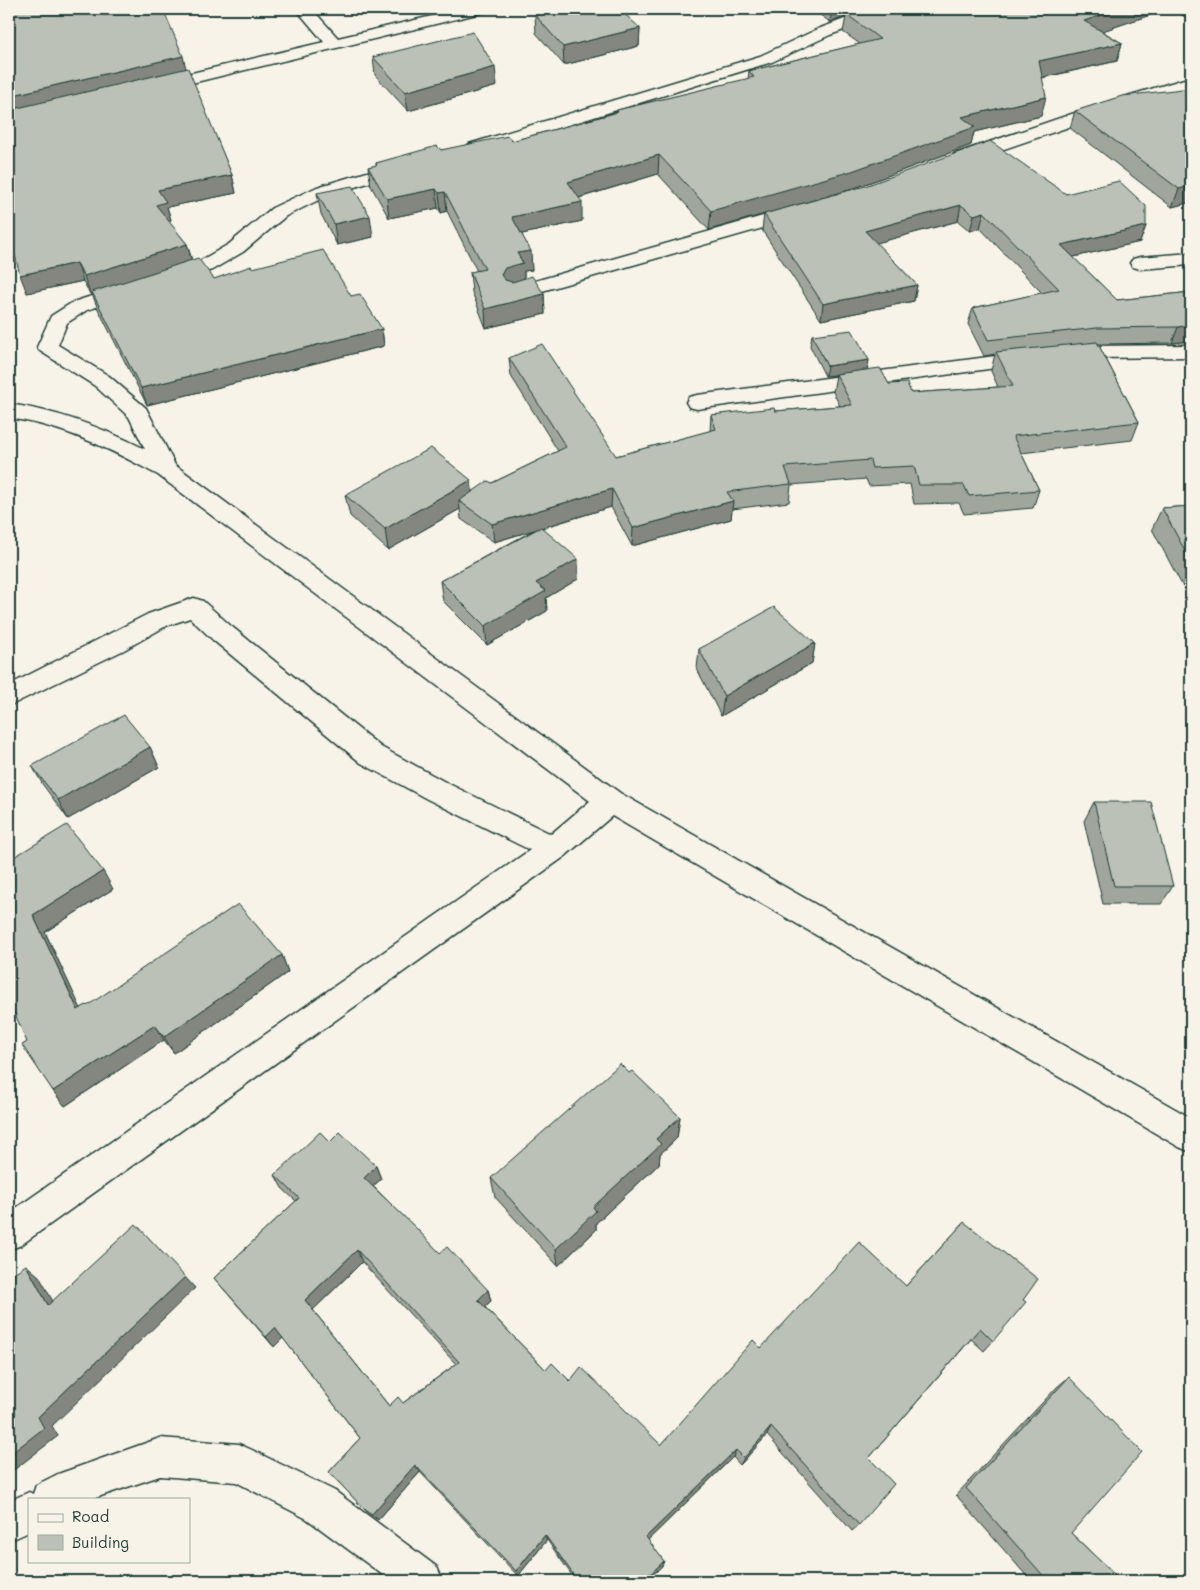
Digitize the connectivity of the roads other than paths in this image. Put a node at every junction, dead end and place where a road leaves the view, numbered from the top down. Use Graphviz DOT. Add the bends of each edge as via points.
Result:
graph roads {
  1 [pos="304,9"];
  2 [pos="480,9"];
  3 [pos="922,9"];
  4 [pos="335,44"];
  5 [pos="1191,82"];
  6 [pos="143,90"];
  7 [pos="454,153"];
  8 [pos="419,162"];
  9 [pos="946,163"];
  10 [pos="818,207"];
  11 [pos="1191,259"];
  12 [pos="1140,263"];
  13 [pos="514,293"];
  14 [pos="1191,351"];
  15 [pos="698,402"];
  16 [pos="9,411"];
  17 [pos="166,470"];
  18 [pos="9,696"];
  19 [pos="610,801"];
  20 [pos="554,849"];
  21 [pos="1191,1136"];
  22 [pos="9,1233"];
  23 [pos="52,1498"];
  24 [pos="28,1512"];
  25 [pos="9,1522"];
  26 [pos="423,1581"];
  1 -- 4 [label="street"];
  2 -- 4 [label="street"];
  3 -- 7 [label="street" via="899,16 864,17 766,59"];
  4 -- 6 [label="street"];
  5 -- 9 [label="street"];
  8 -- 17 [label="street" via="323,191 279,212 236,248 205,266 80,306 58,320 47,347 102,380 138,412"];
  10 -- 13 [label="street"];
  11 -- 12 [label="street"];
  14 -- 15 [label="street" via="1081,353 993,362"];
  16 -- 17 [label="street" via="31,413 98,434"];
  17 -- 19 [label="street"];
  18 -- 20 [label="street" via="132,632 194,607 371,755"];
  19 -- 20 [label="street"];
  19 -- 21 [label="street"];
  20 -- 22 [label="street"];
  23 -- 26 [label="street" via="71,1487 160,1457 239,1463 321,1505"];
  24 -- 25 [label="street"];
}
